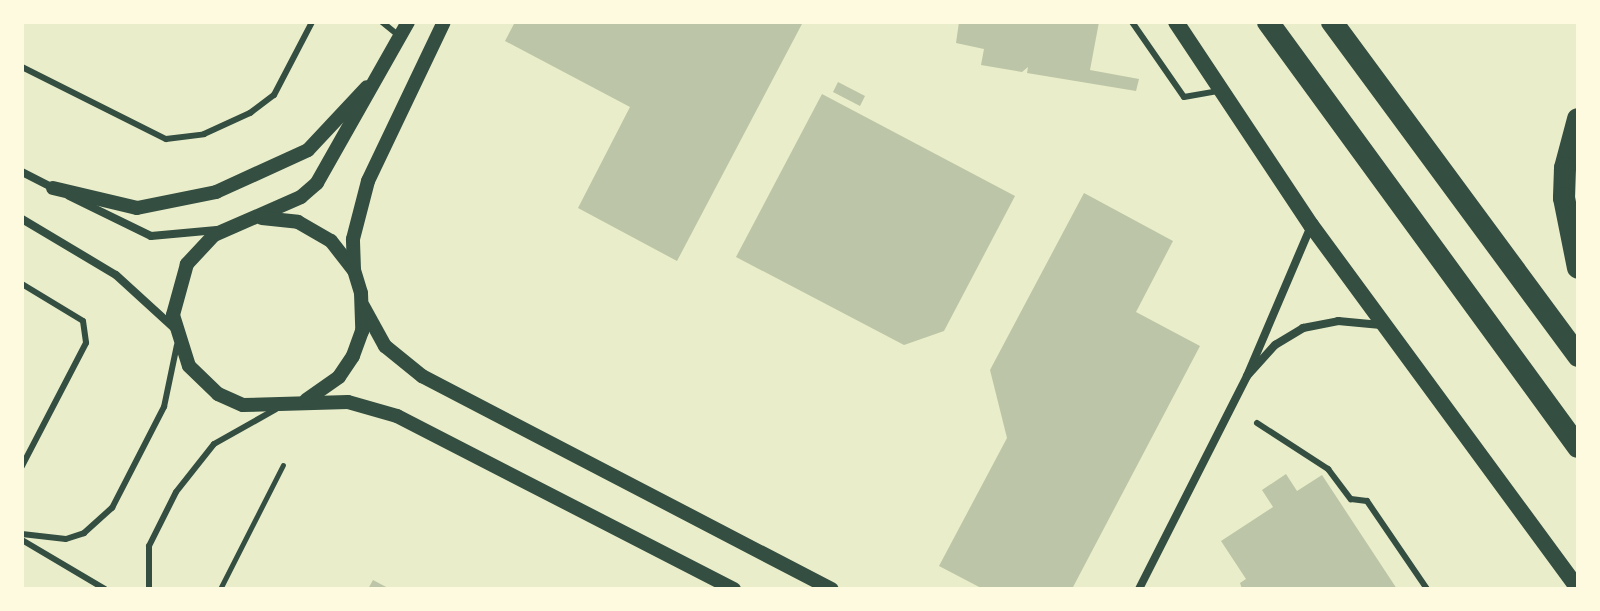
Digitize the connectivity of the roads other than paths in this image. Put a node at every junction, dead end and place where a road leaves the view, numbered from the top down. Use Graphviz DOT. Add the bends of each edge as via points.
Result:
graph roads {
  1 [pos="312,22"];
  2 [pos="382,22"];
  3 [pos="408,22"];
  4 [pos="444,22"];
  5 [pos="1132,22"];
  6 [pos="1176,22"];
  7 [pos="1268,22"];
  8 [pos="1332,22"];
  9 [pos="399,36"];
  10 [pos="22,67"];
  11 [pos="378,75"];
  12 [pos="1221,90"];
  13 [pos="1578,119"];
  14 [pos="22,172"];
  15 [pos="53,188"];
  16 [pos="22,219"];
  17 [pos="249,219"];
  18 [pos="1311,225"];
  19 [pos="226,228"];
  20 [pos="1578,268"];
  21 [pos="354,270"];
  22 [pos="22,284"];
  23 [pos="363,306"];
  24 [pos="1385,326"];
  25 [pos="176,335"];
  26 [pos="1578,356"];
  27 [pos="1247,376"];
  28 [pos="290,405"];
  29 [pos="1257,423"];
  30 [pos="1578,447"];
  31 [pos="22,466"];
  32 [pos="22,537"];
  33 [pos="105,589"];
  34 [pos="149,589"];
  35 [pos="734,589"];
  36 [pos="832,589"];
  37 [pos="1139,589"];
  38 [pos="1427,589"];
  39 [pos="1578,589"];
  1 -- 10 [label="lane" via="274,95 250,113 204,134 166,139"];
  2 -- 9 [label="lane"];
  3 -- 9 [label="street"];
  4 -- 21 [label="street" via="368,181 353,239"];
  5 -- 12 [label="lane" via="1184,97"];
  6 -- 12 [label="main road"];
  7 -- 30 [label="highway"];
  8 -- 26 [label="highway"];
  9 -- 11 [label="street"];
  11 -- 15 [label="street" via="308,150 216,192 137,208"];
  11 -- 17 [label="street" via="317,183 301,197"];
  12 -- 18 [label="main road"];
  13 -- 20 [label="highway" via="1565,168 1564,198"];
  14 -- 15 [label="street"];
  15 -- 19 [label="street" via="151,236"];
  16 -- 25 [label="street" via="116,275"];
  17 -- 19 [label="street"];
  17 -- 21 [label="street" via="287,219 310,227 331,241"];
  18 -- 24 [label="main road"];
  18 -- 27 [label="street"];
  19 -- 25 [label="street" via="194,253 180,276"];
  21 -- 23 [label="street"];
  22 -- 31 [label="lane" via="83,321 86,343"];
  23 -- 28 [label="street" via="359,344 347,367 320,393"];
  23 -- 36 [label="street" via="385,346 422,376"];
  24 -- 27 [label="street" via="1338,321 1303,328 1275,345"];
  24 -- 39 [label="main road"];
  25 -- 28 [label="street" via="189,366 218,394 243,405"];
  25 -- 32 [label="lane" via="164,407 112,508 92,528 66,539"];
  27 -- 37 [label="street"];
  28 -- 34 [label="lane" via="230,431 193,468 149,546"];
  28 -- 35 [label="street" via="348,402 397,416"];
  29 -- 38 [label="lane" via="1328,469 1351,499 1367,501"];
  32 -- 33 [label="lane"];
}
